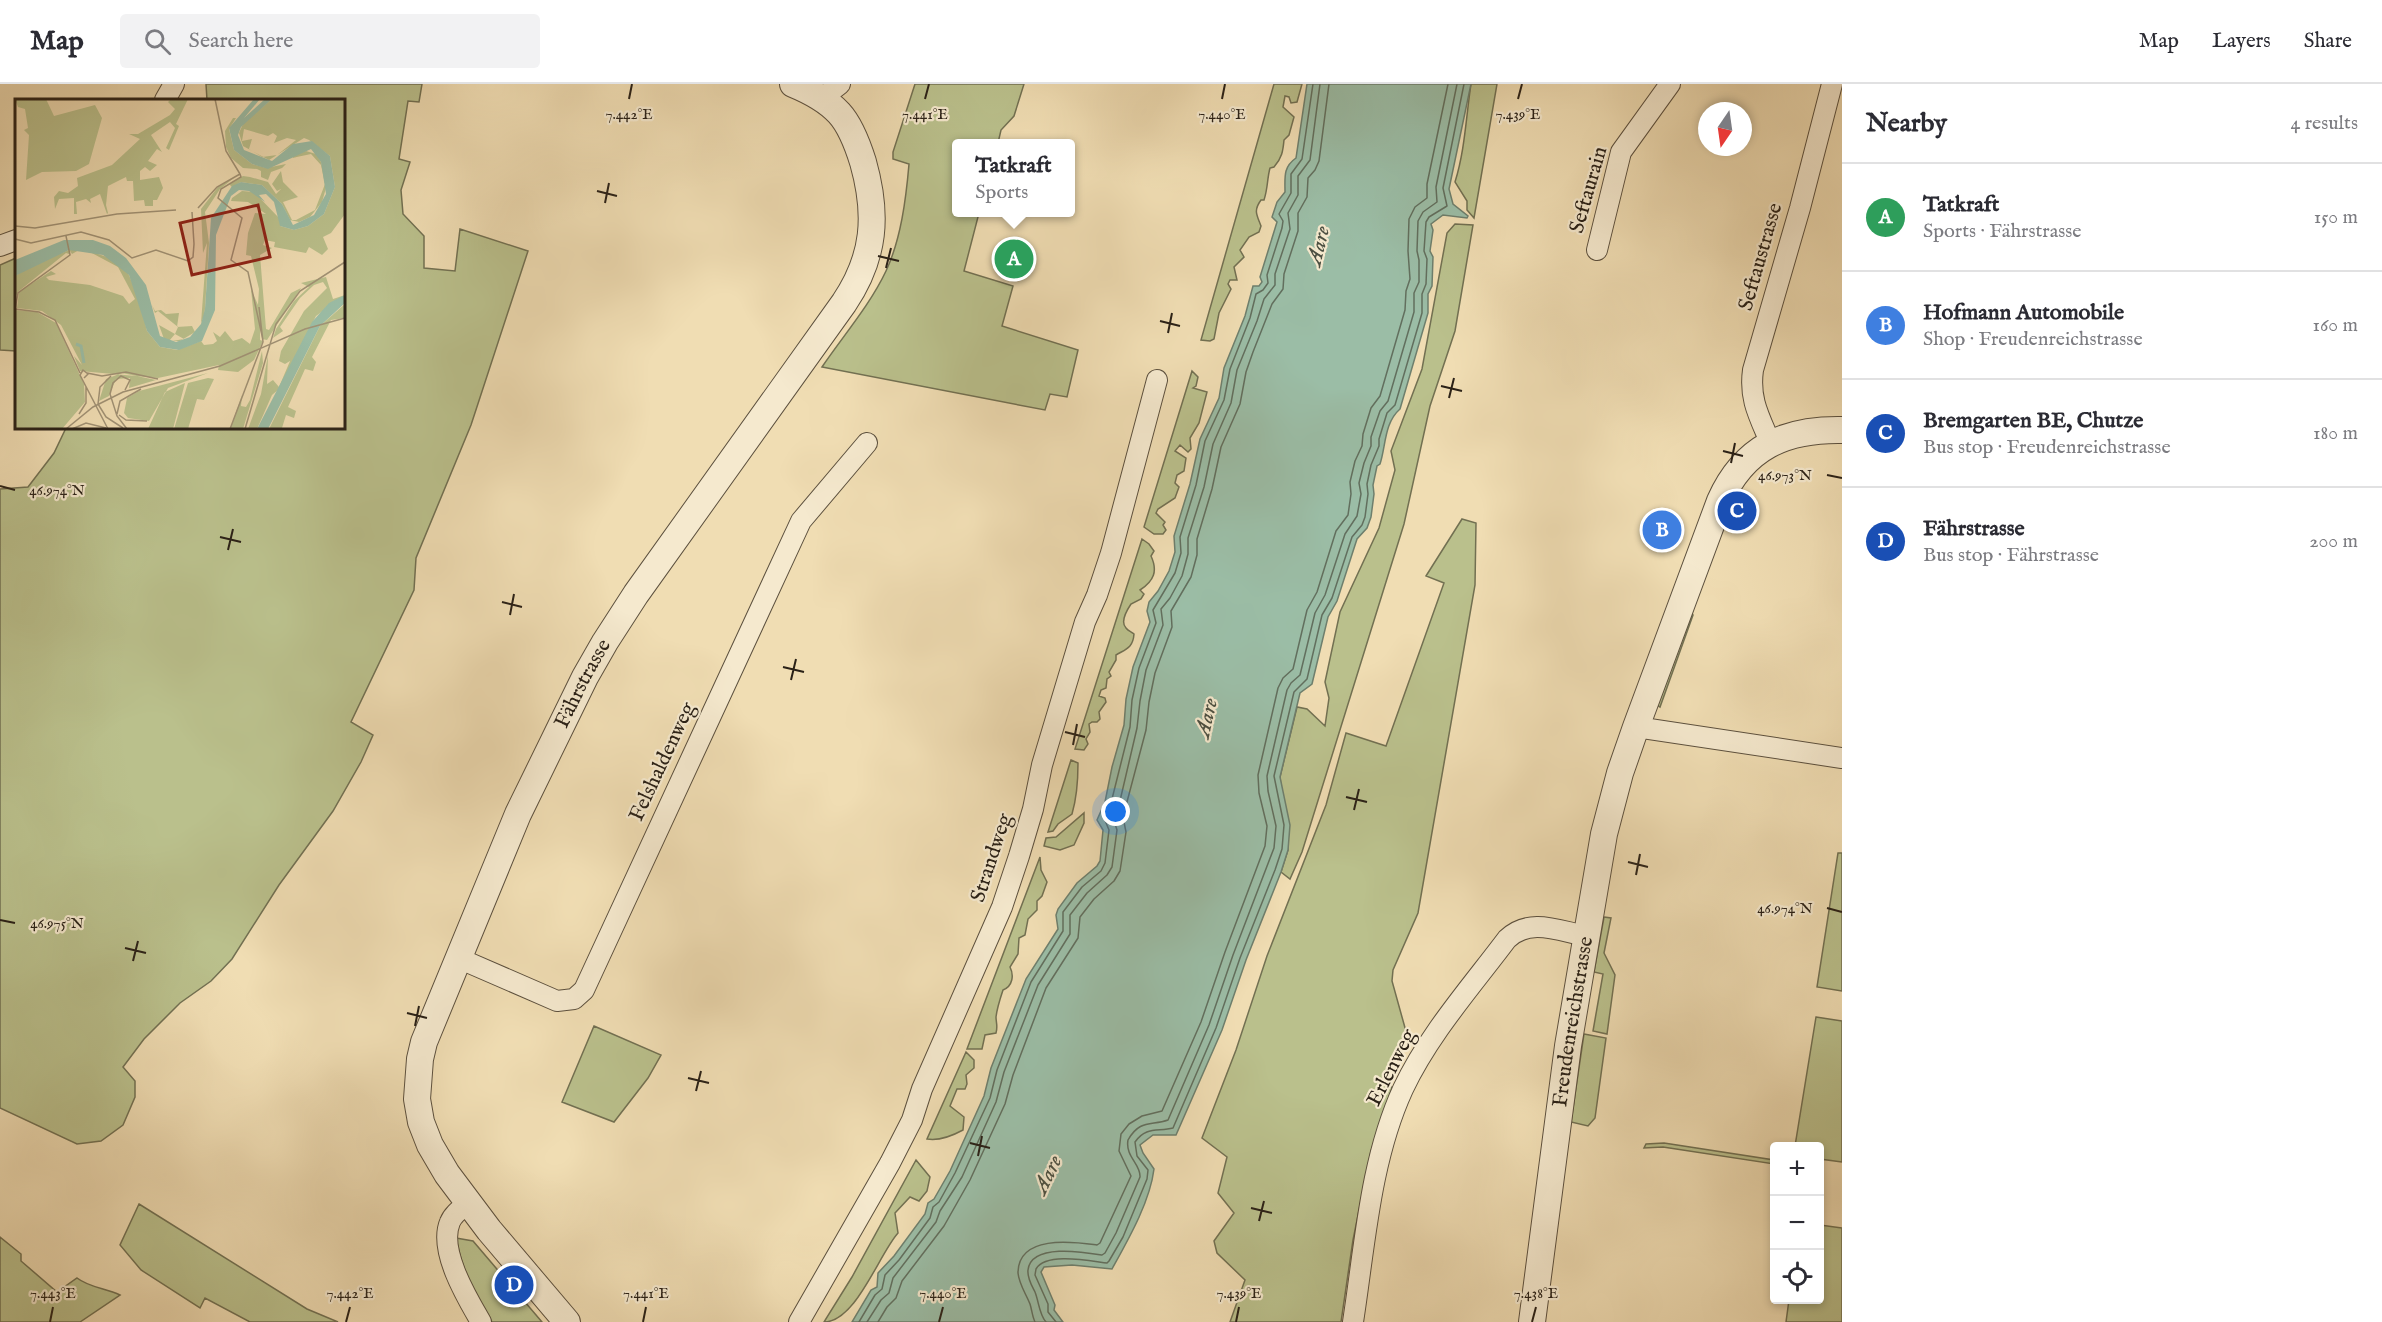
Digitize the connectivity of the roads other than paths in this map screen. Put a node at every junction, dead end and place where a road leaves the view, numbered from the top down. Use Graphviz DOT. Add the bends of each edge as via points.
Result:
graph roads {
  1 [pos="174,84"];
  2 [pos="793,84"];
  3 [pos="1670,84"];
  4 [pos="1832,84"];
  5 [pos="831,91"];
  6 [pos="166,99"];
  7 [pos="15,240"];
  8 [pos="0,246"];
  9 [pos="1597,250"];
  10 [pos="1157,380"];
  11 [pos="1842,430"];
  12 [pos="1770,442"];
  13 [pos="867,443"];
  14 [pos="1636,727"];
  15 [pos="1842,758"];
  16 [pos="1586,936"];
  17 [pos="458,958"];
  18 [pos="469,1202"];
  19 [pos="481,1322"];
  20 [pos="567,1322"];
  21 [pos="799,1322"];
  22 [pos="1353,1322"];
  23 [pos="1532,1322"];
  1 -- 6 [label="street"];
  2 -- 5 [label="street, Fährstrasse"];
  3 -- 9 [label="street, Seftaurain" via="1622,152"];
  4 -- 12 [label="street, Seftaustrasse" via="1753,370 1753,403"];
  5 -- 17 [label="street, Fährstrasse" via="859,150 870,192 872,235 860,275 605,642 522,806"];
  7 -- 8 [label="street"];
  10 -- 21 [label="street, Strandweg" via="1111,553 1062,696 1002,907 912,1120 868,1205"];
  11 -- 12 [label="street, Freudenreichstrasse" via="1791,434"];
  12 -- 14 [label="street, Freudenreichstrasse" via="1751,456 1724,490"];
  13 -- 17 [label="street, Felshaldenweg" via="801,520 584,990 574,999 557,1001"];
  14 -- 15 [label="street"];
  14 -- 16 [label="street, Freudenreichstrasse" via="1604,834"];
  16 -- 22 [label="street, Erlenweg" via="1535,926 1514,932 1427,1045 1403,1090 1376,1174"];
  16 -- 23 [label="street, Freudenreichstrasse"];
  17 -- 18 [label="street, Fährstrasse" via="424,1042 417,1099 430,1145"];
  18 -- 19 [label="street" via="450,1221 447,1240 455,1270"];
  18 -- 20 [label="street, Fährstrasse"];
}
